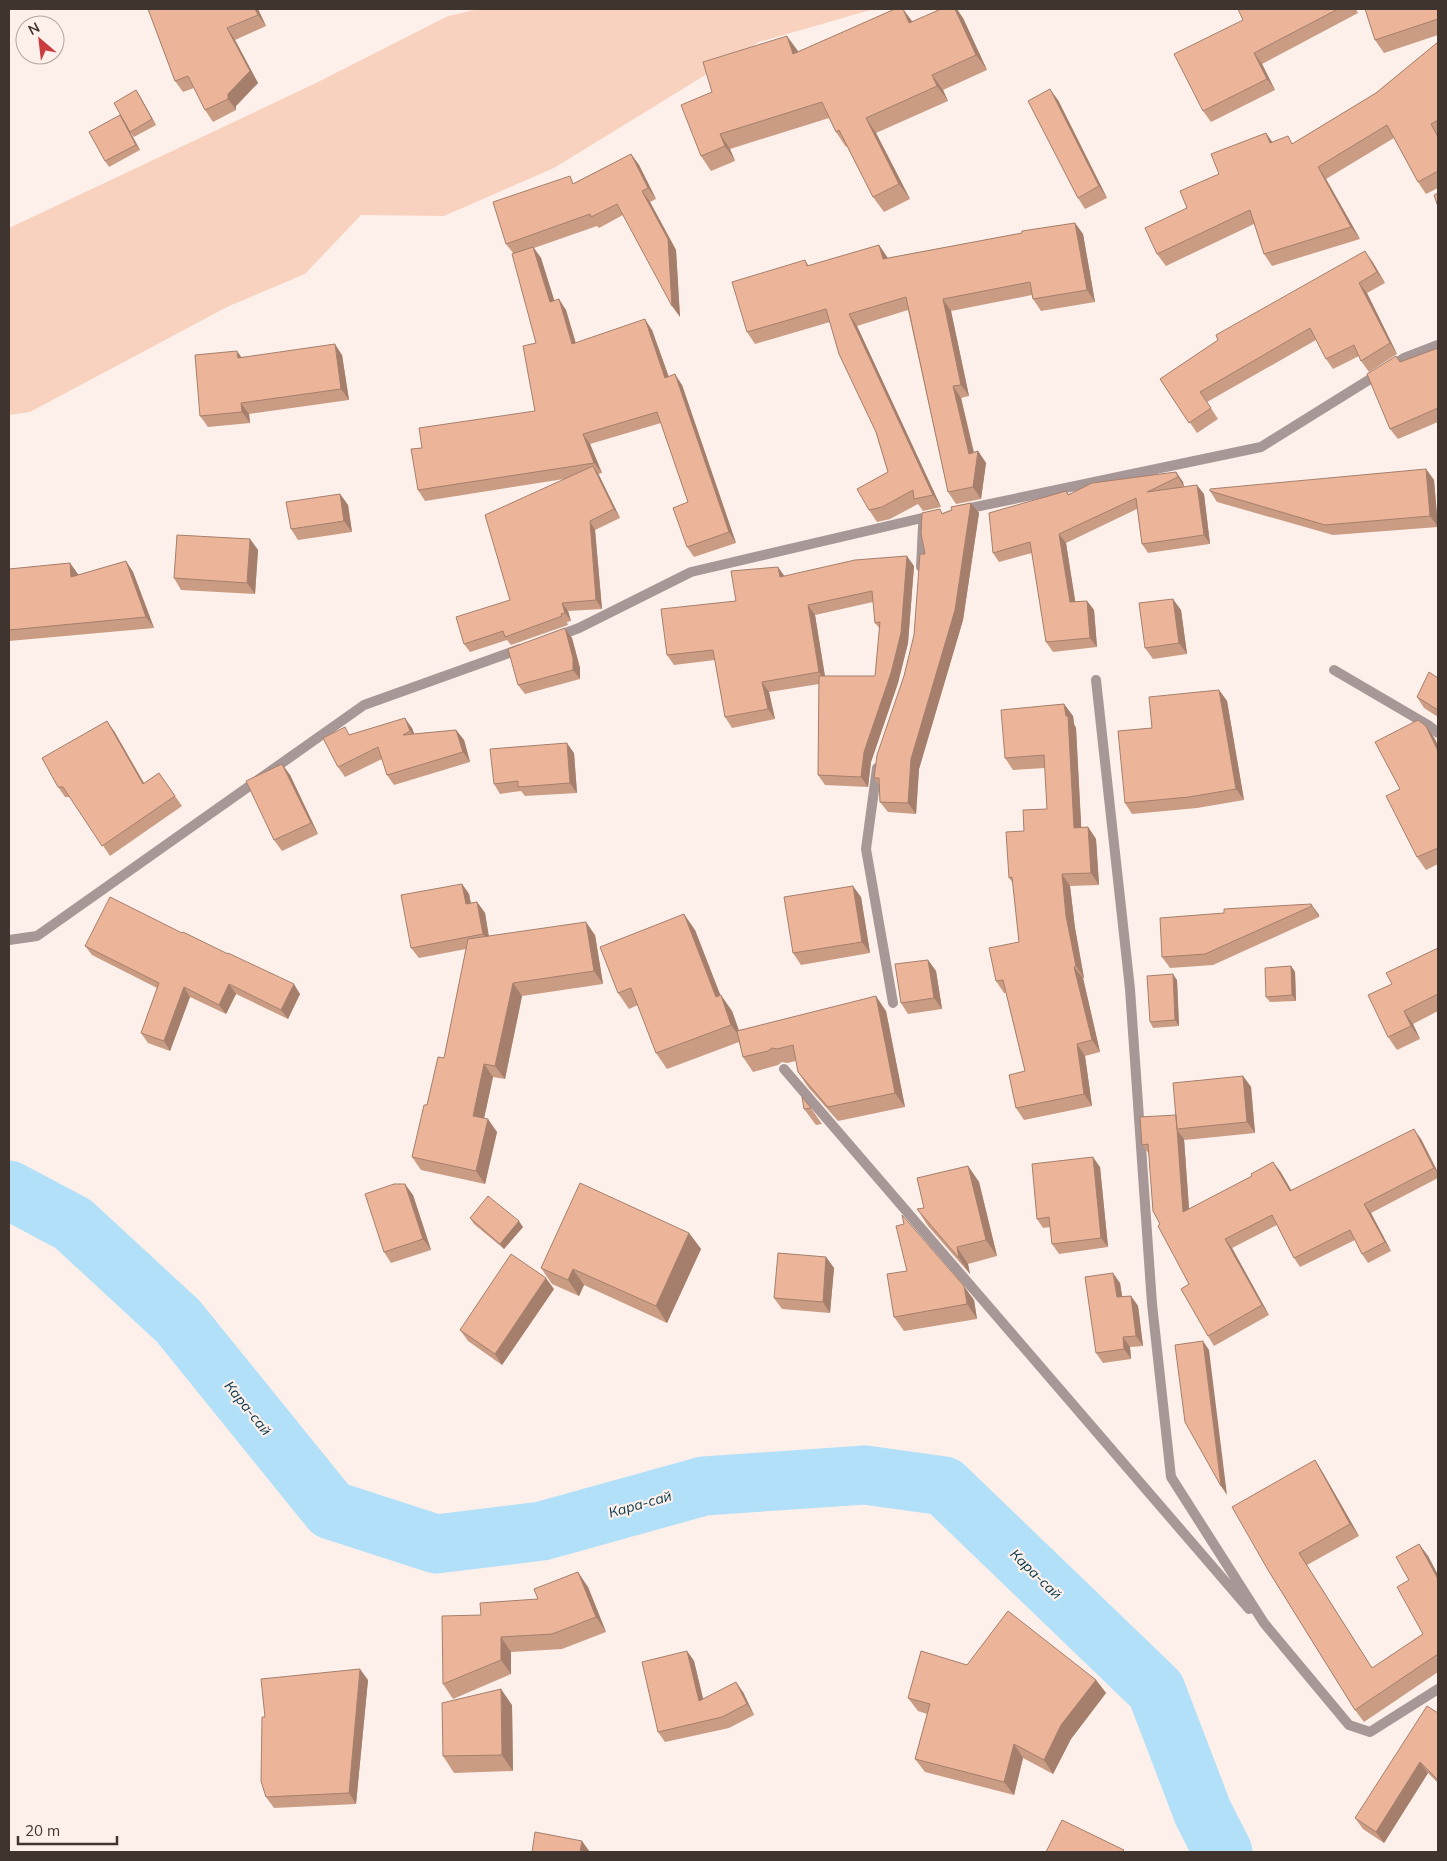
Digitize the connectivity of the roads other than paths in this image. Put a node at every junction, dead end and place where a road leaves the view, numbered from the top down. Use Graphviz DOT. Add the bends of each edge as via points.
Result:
graph roads {
  1 [pos="1438,346"];
  2 [pos="923,518"];
  3 [pos="920,582"];
  4 [pos="1334,670"];
  5 [pos="1096,680"];
  6 [pos="1438,733"];
  7 [pos="881,755"];
  8 [pos="9,940"];
  9 [pos="893,1004"];
  10 [pos="784,1069"];
  11 [pos="1438,1689"];
  12 [pos="1349,1725"];
  1 -- 2 [label="street" via="1404,358 1261,447"];
  2 -- 3 [label="street"];
  2 -- 8 [label="street" via="691,572 579,628 364,705 37,936"];
  4 -- 6 [label="street"];
  5 -- 12 [label="street" via="1130,989 1152,1304 1171,1477 1264,1623"];
  7 -- 9 [label="street" via="866,849"];
  10 -- 12 [label="street"];
  11 -- 12 [label="street" via="1370,1732"];
}
